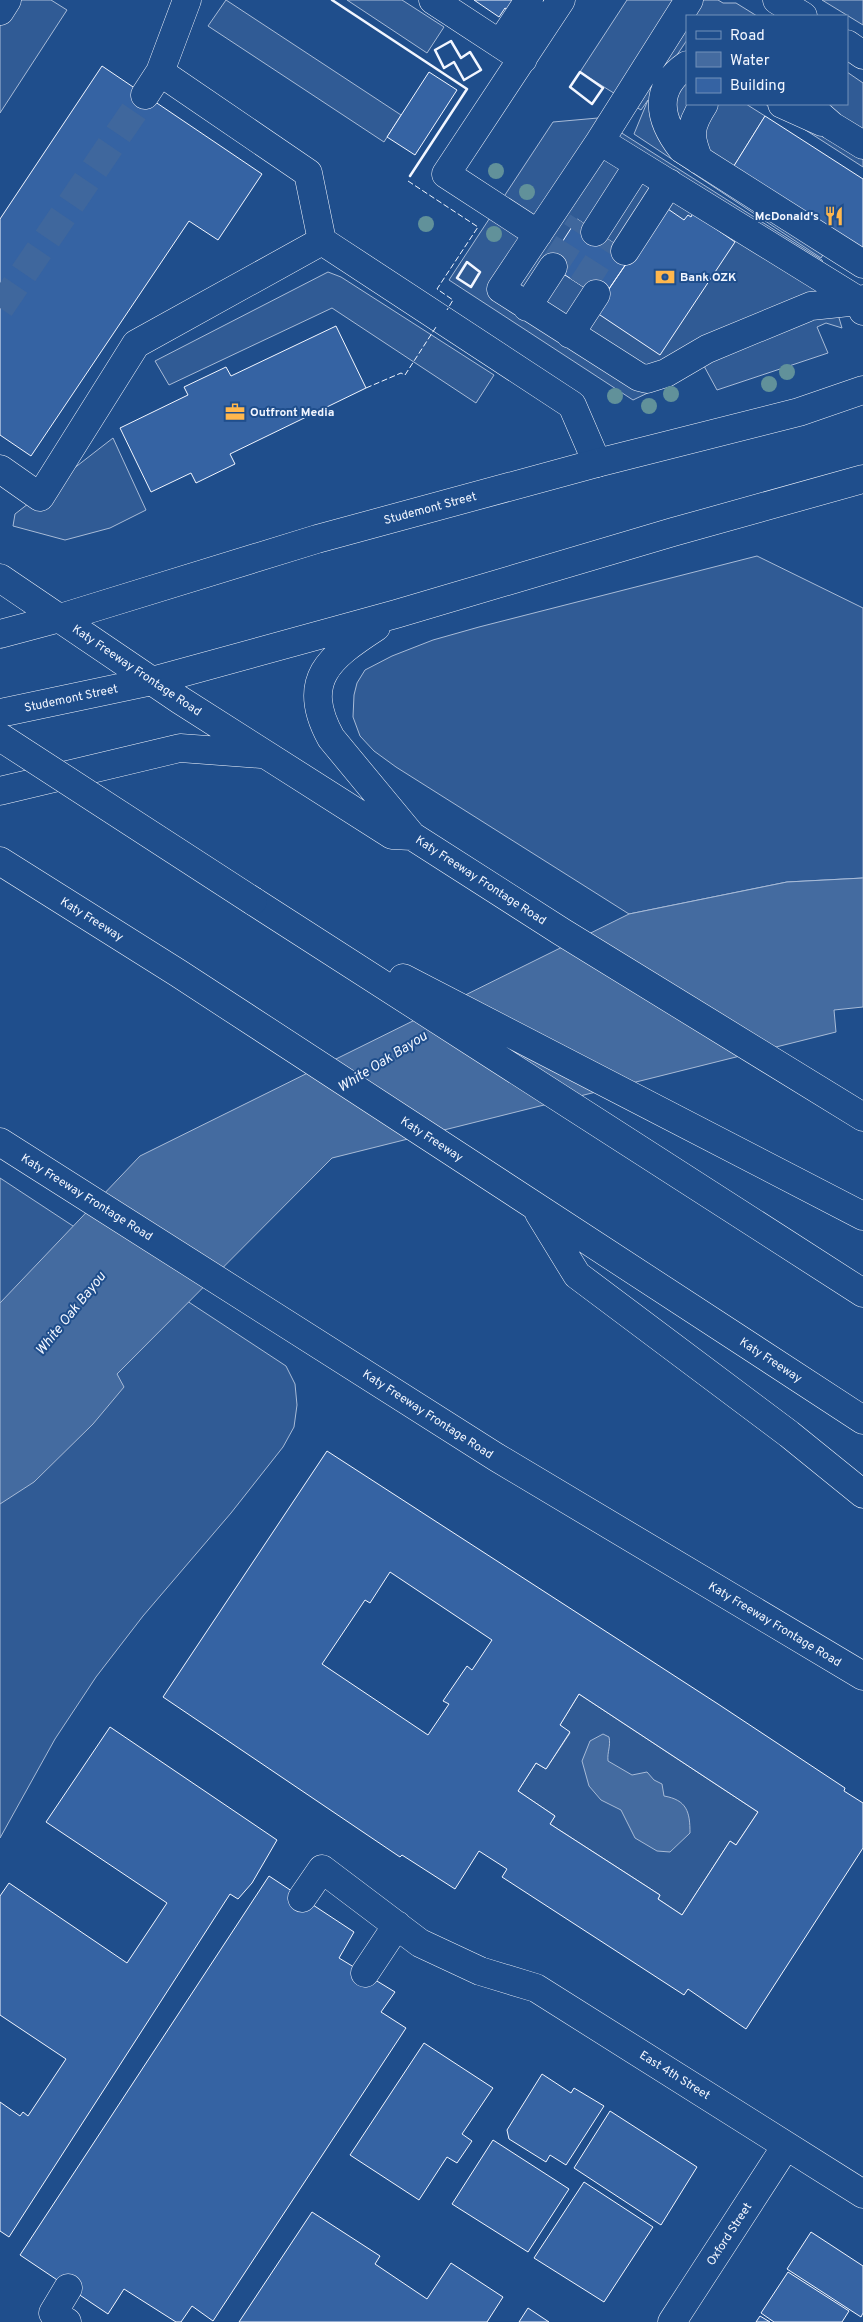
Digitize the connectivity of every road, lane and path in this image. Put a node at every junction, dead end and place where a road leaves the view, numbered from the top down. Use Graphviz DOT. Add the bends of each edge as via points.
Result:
graph roads {
  1 [pos="8,0"];
  2 [pos="186,0"];
  3 [pos="433,0"];
  4 [pos="529,0"];
  5 [pos="561,0"];
  6 [pos="777,0"];
  7 [pos="804,10"];
  8 [pos="0,11"];
  9 [pos="685,13"];
  10 [pos="500,44"];
  11 [pos="848,45"];
  12 [pos="863,55"];
  13 [pos="522,59"];
  14 [pos="686,66"];
  15 [pos="160,72"];
  16 [pos="145,95"];
  17 [pos="704,105"];
  18 [pos="784,105"];
  19 [pos="808,105"];
  20 [pos="832,126"];
  21 [pos="600,141"];
  22 [pos="863,145"];
  23 [pos="699,160"];
  24 [pos="646,170"];
  25 [pos="538,234"];
  26 [pos="322,241"];
  27 [pos="863,264"];
  28 [pos="574,281"];
  29 [pos="861,304"];
  30 [pos="549,320"];
  31 [pos="863,390"];
  32 [pos="597,463"];
  33 [pos="0,469"];
  34 [pos="863,479"];
  35 [pos="0,578"];
  36 [pos="396,614"];
  37 [pos="60,618"];
  38 [pos="0,634"];
  39 [pos="152,681"];
  40 [pos="0,713"];
  41 [pos="0,737"];
  42 [pos="267,754"];
  43 [pos="0,791"];
  44 [pos="412,836"];
  45 [pos="0,861"];
  46 [pos="254,901"];
  47 [pos="863,1118"];
  48 [pos="3,1144"];
  49 [pos="534,1206"];
  50 [pos="863,1216"];
  51 [pos="863,1293"];
  52 [pos="863,1420"];
  53 [pos="863,1494"];
  54 [pos="863,1676"];
  55 [pos="302,1898"];
  56 [pos="397,1925"];
  57 [pos="365,1973"];
  58 [pos="786,2146"];
  59 [pos="863,2194"];
  60 [pos="68,2288"];
  61 [pos="67,2322"];
  62 [pos="672,2322"];
  1 -- 8 [label="main road"];
  2 -- 15 [label="main road"];
  3 -- 10 [label="main road"];
  4 -- 10 [label="main road"];
  5 -- 13 [label="main road"];
  6 -- 7 [label="main road"];
  9 -- 21 [label="main road"];
  10 -- 13 [label="main road"];
  11 -- 12 [label="main road"];
  13 -- 25 [label="main road" via="446,174"];
  14 -- 23 [label="main road" via="670,80 661,104 670,134 682,149"];
  15 -- 16 [label="main road"];
  15 -- 26 [label="main road" via="308,173"];
  17 -- 23 [label="main road" via="690,139"];
  18 -- 20 [label="main road"];
  19 -- 20 [label="main road"];
  20 -- 22 [label="main road"];
  21 -- 24 [label="main road"];
  21 -- 25 [label="main road"];
  23 -- 27 [label="main road"];
  24 -- 24 [label="main road" via="603,237"];
  24 -- 29 [label="main road"];
  25 -- 30 [label="main road" via="501,289"];
  26 -- 32 [label="main road" via="572,405"];
  26 -- 33 [label="main road" via="136,344 40,497"];
  28 -- 30 [label="main road"];
  29 -- 30 [label="main road" via="811,306 647,379"];
  31 -- 32 [label="main road, Studemont Street" via="799,412"];
  32 -- 37 [label="main road, Studemont Street" via="317,539"];
  34 -- 36 [label="main road, Studemont Street"];
  35 -- 37 [label="main road, Katy Freeway Frontage Road"];
  36 -- 39 [label="main road, Studemont Street"];
  36 -- 44 [label="main road" via="337,654 321,678 318,705 331,738"];
  37 -- 38 [label="main road, Studemont Street"];
  37 -- 39 [label="main road, Katy Freeway Frontage Road"];
  39 -- 40 [label="main road, Studemont Street"];
  39 -- 42 [label="main road, Katy Freeway Frontage Road"];
  41 -- 46 [label="main road, bridge"];
  42 -- 43 [label="main road" via="180,748"];
  42 -- 44 [label="main road, Katy Freeway Frontage Road" via="392,835"];
  44 -- 47 [label="main road, Katy Freeway Frontage Road"];
  45 -- 49 [label="main road, Katy Freeway" via="178,973"];
  46 -- 50 [label="main road"];
  46 -- 51 [label="main road"];
  48 -- 54 [label="main road, Katy Freeway Frontage Road" via="496,1457"];
  49 -- 52 [label="main road, Katy Freeway"];
  49 -- 53 [label="main road" via="577,1275 789,1434"];
  55 -- 56 [label="main road, East 4th Street" via="322,1869"];
  56 -- 57 [label="main road"];
  56 -- 58 [label="main road, East 4th Street" via="420,1943 480,1971 536,1988"];
  58 -- 59 [label="main road, East 4th Street"];
  58 -- 62 [label="main road, Oxford Street"];
  60 -- 61 [label="main road" via="53,2313"];
}
